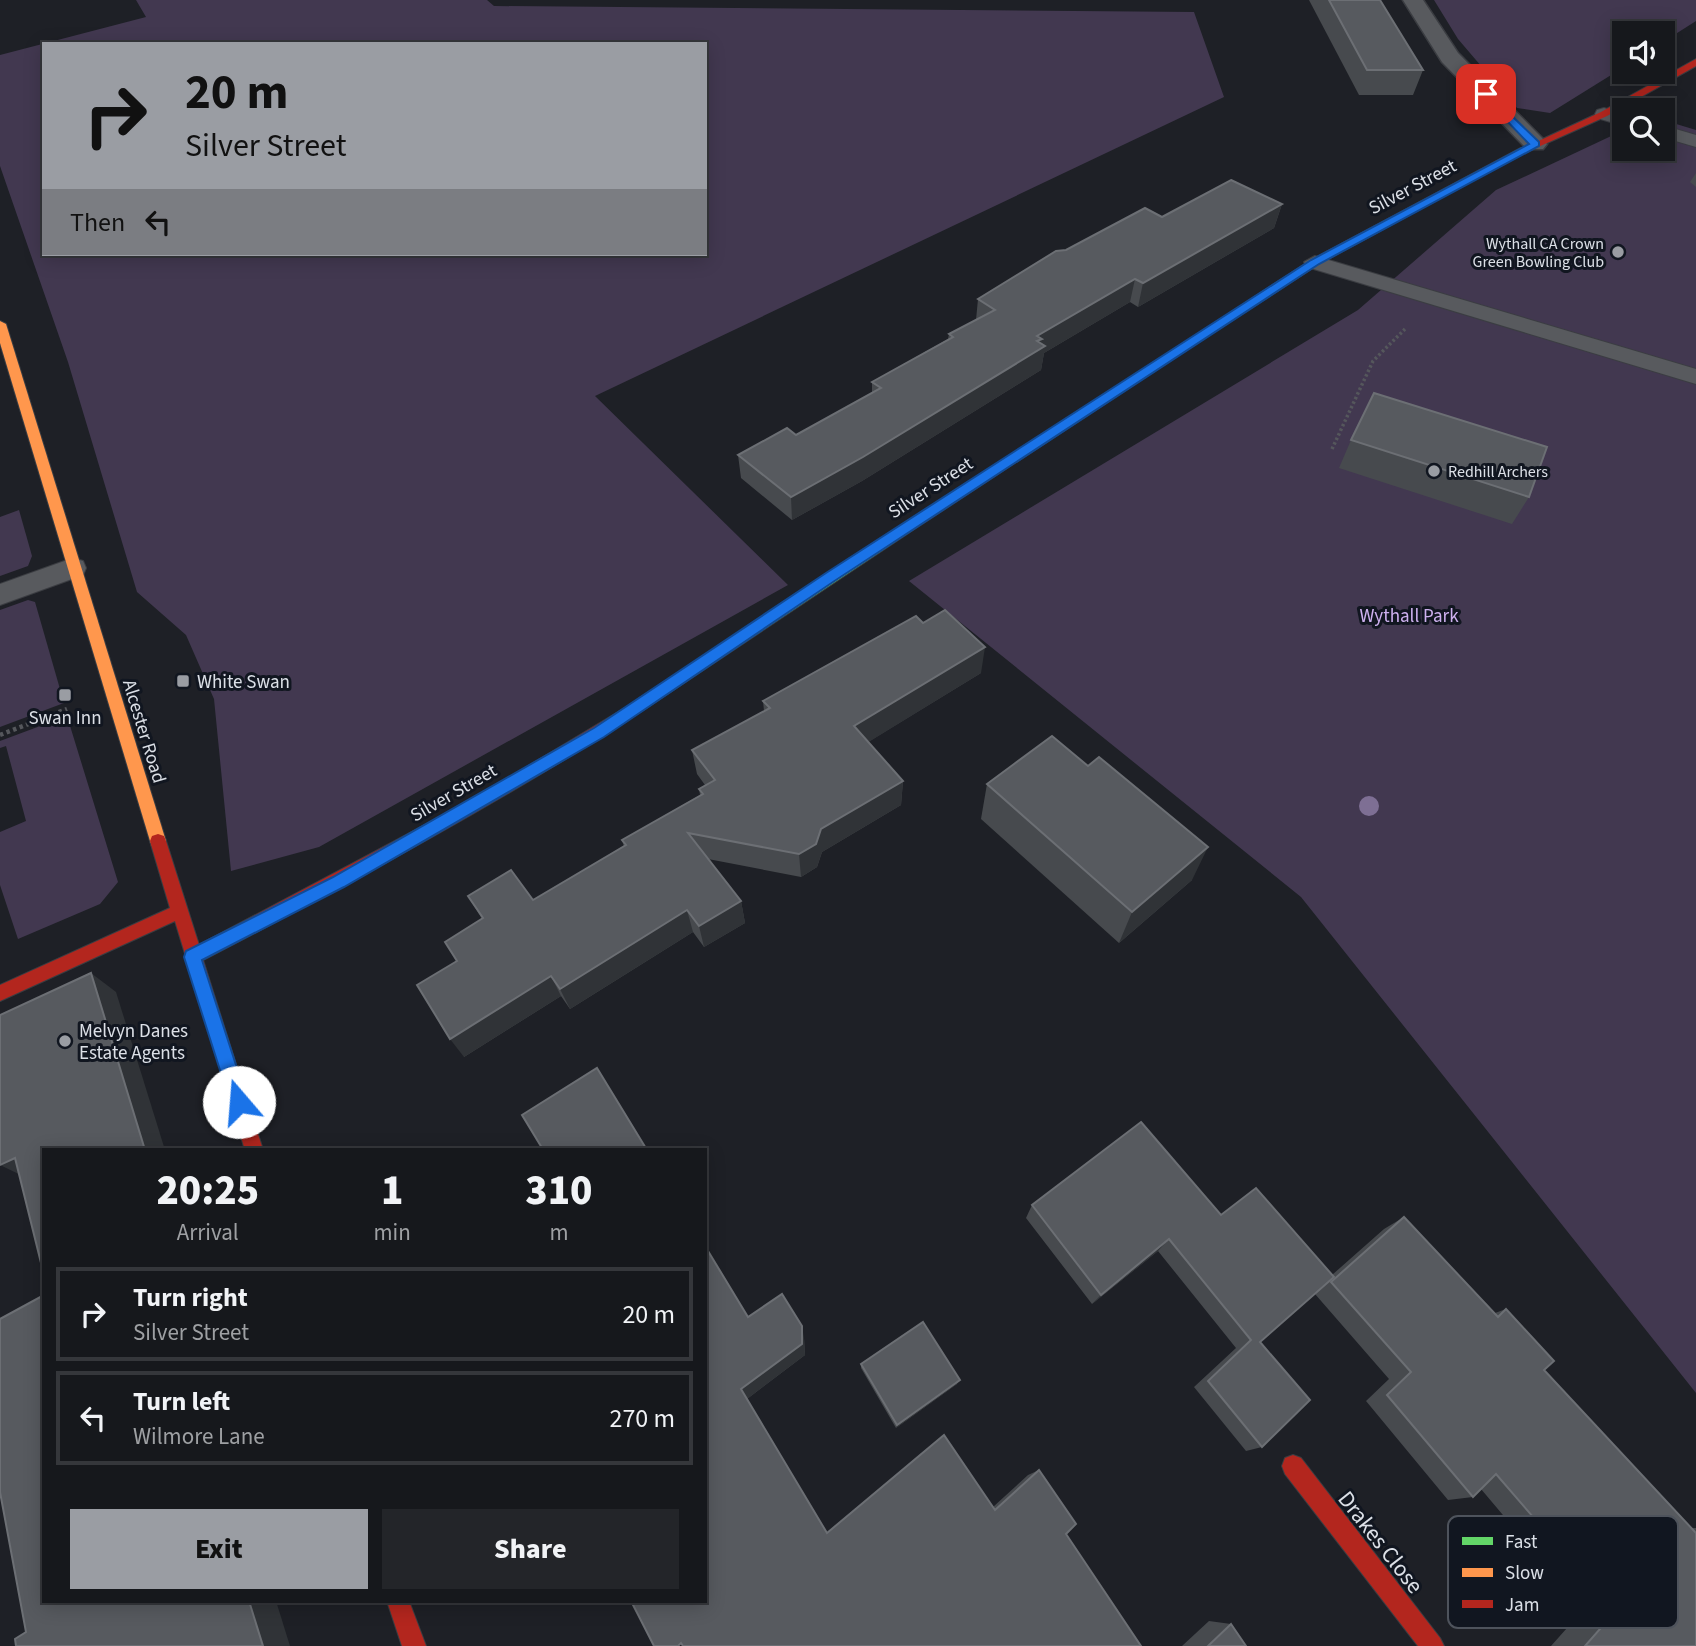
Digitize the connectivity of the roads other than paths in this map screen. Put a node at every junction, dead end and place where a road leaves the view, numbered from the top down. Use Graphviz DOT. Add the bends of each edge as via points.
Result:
graph roads {
  1 [pos="1413,0"];
  2 [pos="1696,62"];
  3 [pos="1604,114"];
  4 [pos="1612,116"];
  5 [pos="1675,135"];
  6 [pos="1696,141"];
  7 [pos="1535,144"];
  8 [pos="1315,262"];
  9 [pos="0,324"];
  10 [pos="1696,377"];
  11 [pos="73,568"];
  12 [pos="0,595"];
  13 [pos="178,912"];
  14 [pos="192,957"];
  15 [pos="0,993"];
  16 [pos="253,1148"];
  17 [pos="1293,1466"];
  18 [pos="399,1603"];
  19 [pos="414,1646"];
  20 [pos="1432,1646"];
  1 -- 7 [label="street" via="1450,57"];
  2 -- 3 [label="street, Silver Street"];
  3 -- 4 [label="lane"];
  3 -- 7 [label="street, Silver Street"];
  5 -- 6 [label="lane"];
  7 -- 8 [label="street, Silver Street"];
  8 -- 10 [label="lane"];
  8 -- 14 [label="street, Silver Street" via="599,732 338,882"];
  9 -- 11 [label="street, Alcester Road"];
  11 -- 12 [label="lane"];
  11 -- 13 [label="street, Alcester Road"];
  13 -- 14 [label="street, Alcester Road"];
  13 -- 15 [label="street"];
  14 -- 16 [label="street, Alcester Road"];
  17 -- 20 [label="street, Drakes Close"];
  18 -- 19 [label="street"];
}
